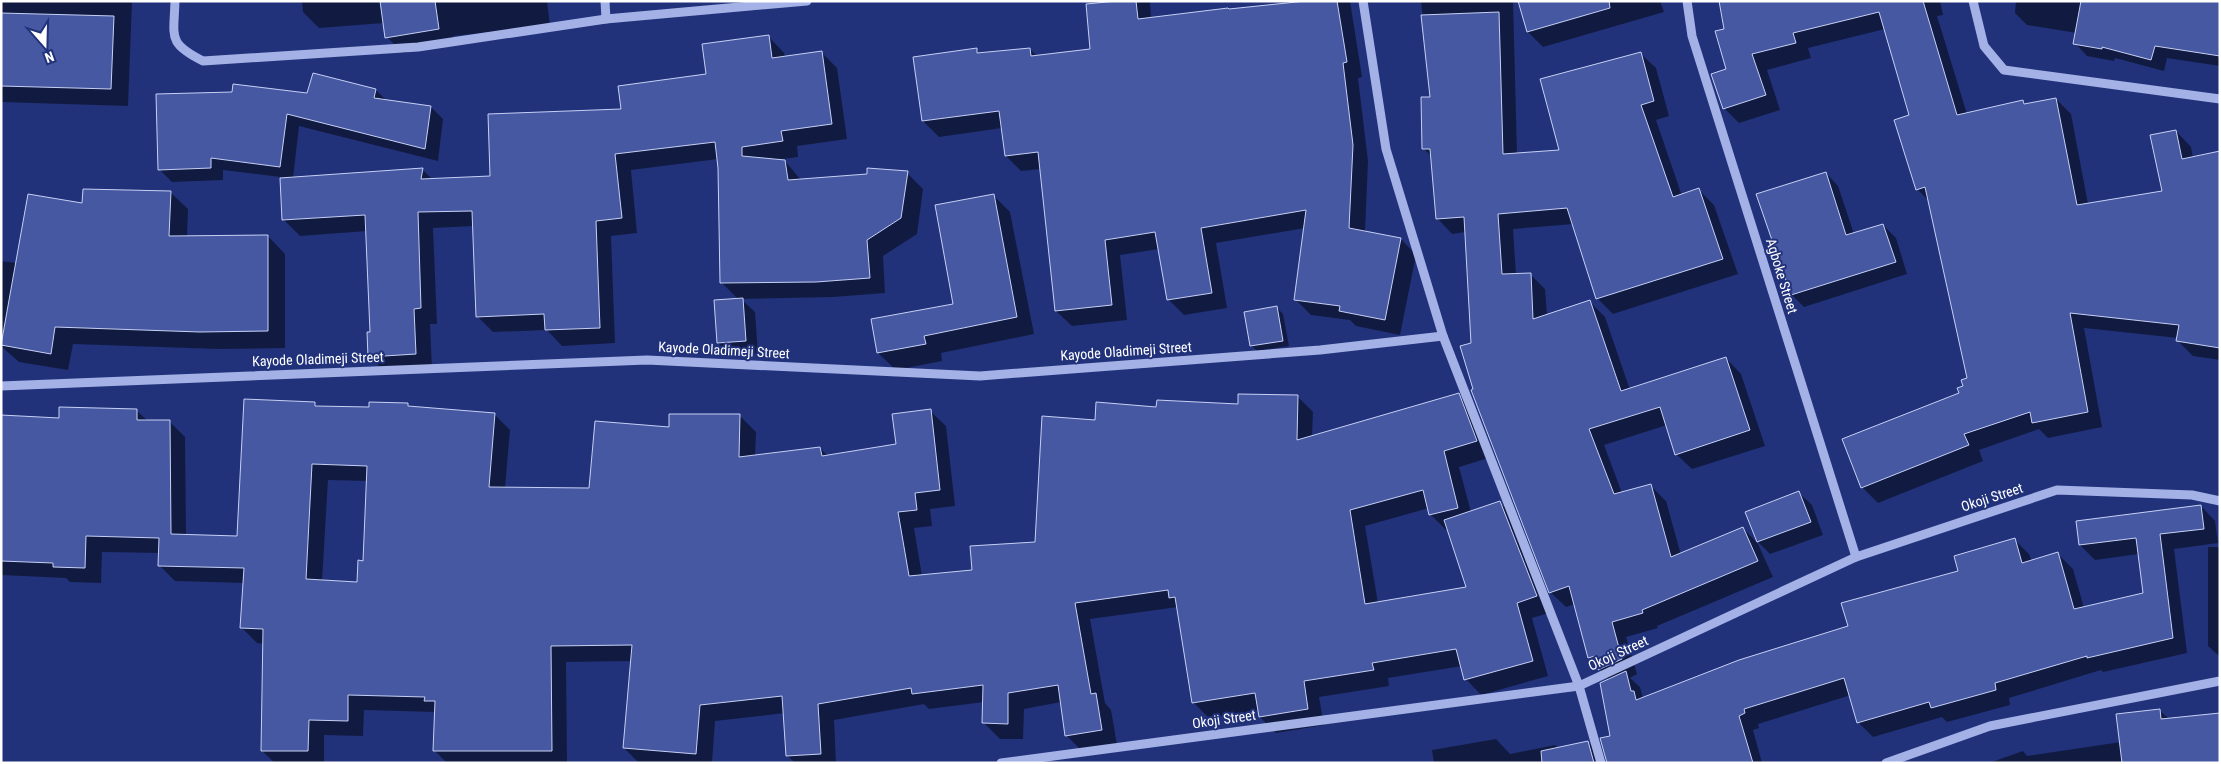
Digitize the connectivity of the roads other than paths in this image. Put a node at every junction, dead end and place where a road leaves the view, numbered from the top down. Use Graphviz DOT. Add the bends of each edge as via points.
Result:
graph roads {
  1 [pos="175,1"];
  2 [pos="606,1"];
  3 [pos="807,1"];
  4 [pos="1363,1"];
  5 [pos="1687,1"];
  6 [pos="1973,1"];
  7 [pos="606,19"];
  8 [pos="2220,99"];
  9 [pos="1443,336"];
  10 [pos="1,386"];
  11 [pos="2220,501"];
  12 [pos="1856,557"];
  13 [pos="2220,681"];
  14 [pos="1579,686"];
  15 [pos="1001,763"];
  16 [pos="1601,763"];
  17 [pos="1886,763"];
  1 -- 7 [label="street" via="174,38 184,52 203,61 418,47"];
  2 -- 7 [label="street"];
  3 -- 7 [label="street"];
  4 -- 9 [label="street" via="1386,149"];
  5 -- 12 [label="street, Agboke Street" via="1692,36"];
  6 -- 8 [label="street" via="1984,46 2004,70"];
  9 -- 10 [label="street, Kayode Oladimeji Street" via="1320,350 980,376 646,360"];
  9 -- 14 [label="street"];
  11 -- 12 [label="street, Okoji Street" via="2192,495 2057,490"];
  12 -- 14 [label="street, Okoji Street"];
  13 -- 17 [label="street" via="1990,726"];
  14 -- 15 [label="street, Okoji Street"];
  14 -- 16 [label="street"];
}
